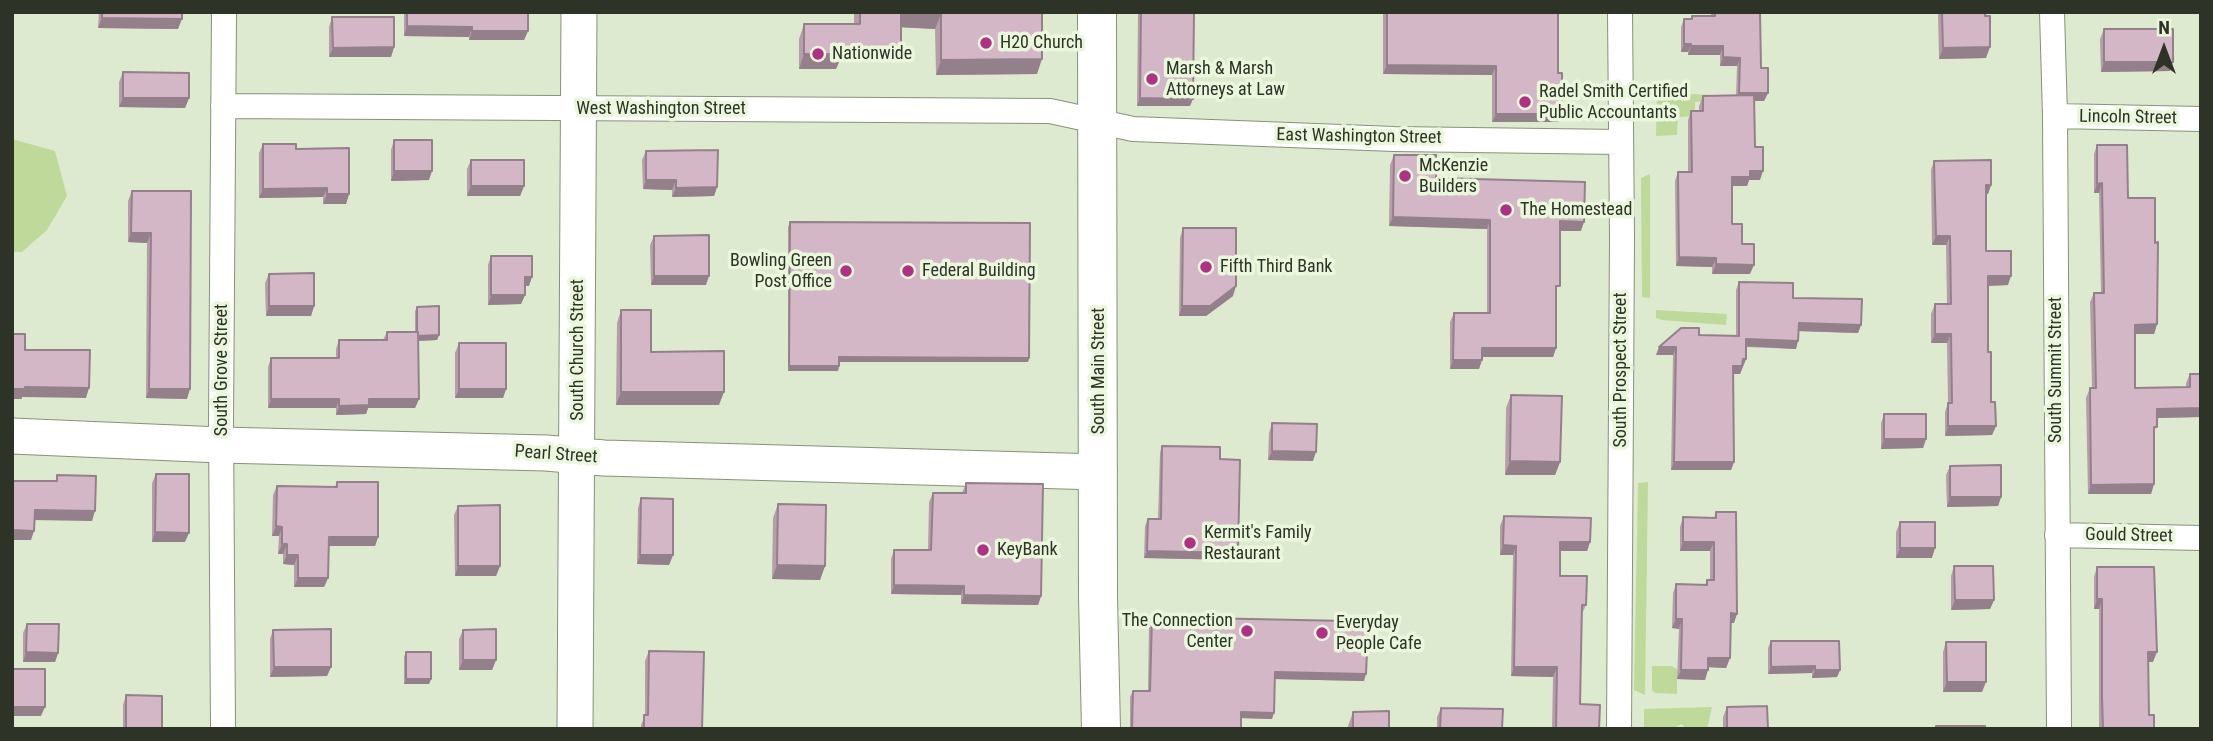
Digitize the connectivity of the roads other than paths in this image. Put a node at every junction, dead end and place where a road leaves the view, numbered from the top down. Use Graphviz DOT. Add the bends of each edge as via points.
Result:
graph roads {
  1 [pos="224,12"];
  2 [pos="579,12"];
  3 [pos="1097,12"];
  4 [pos="1620,12"];
  5 [pos="2052,12"];
  6 [pos="223,106"];
  7 [pos="578,109"];
  8 [pos="2055,116"];
  9 [pos="2201,119"];
  10 [pos="1099,121"];
  11 [pos="1621,142"];
  12 [pos="12,436"];
  13 [pos="221,445"];
  14 [pos="578,454"];
  15 [pos="1099,472"];
  16 [pos="2057,535"];
  17 [pos="2201,538"];
  18 [pos="223,729"];
  19 [pos="575,729"];
  20 [pos="1101,729"];
  21 [pos="1619,729"];
  22 [pos="2059,729"];
  1 -- 6 [label="street, South Grove Street"];
  2 -- 7 [label="street, South Church Street"];
  3 -- 10 [label="main road, South Main Street"];
  4 -- 11 [label="street, South Prospect Street"];
  5 -- 8 [label="street, South Summit Street"];
  6 -- 7 [label="street, West Washington Street"];
  6 -- 13 [label="street, South Grove Street"];
  7 -- 10 [label="street, West Washington Street" via="1050,111"];
  7 -- 14 [label="street, South Church Street"];
  8 -- 9 [label="street, Lincoln Street"];
  8 -- 16 [label="street, South Summit Street"];
  10 -- 11 [label="street, East Washington Street" via="1133,130"];
  10 -- 15 [label="main road, South Main Street"];
  11 -- 21 [label="street, South Prospect Street"];
  12 -- 13 [label="street, Pearl Street"];
  13 -- 14 [label="street, Pearl Street"];
  13 -- 18 [label="street, South Grove Street"];
  14 -- 15 [label="street, Pearl Street"];
  14 -- 19 [label="street, South Church Street"];
  15 -- 20 [label="main road, South Main Street"];
  16 -- 17 [label="street, Gould Street"];
  16 -- 22 [label="street, South Summit Street"];
}
